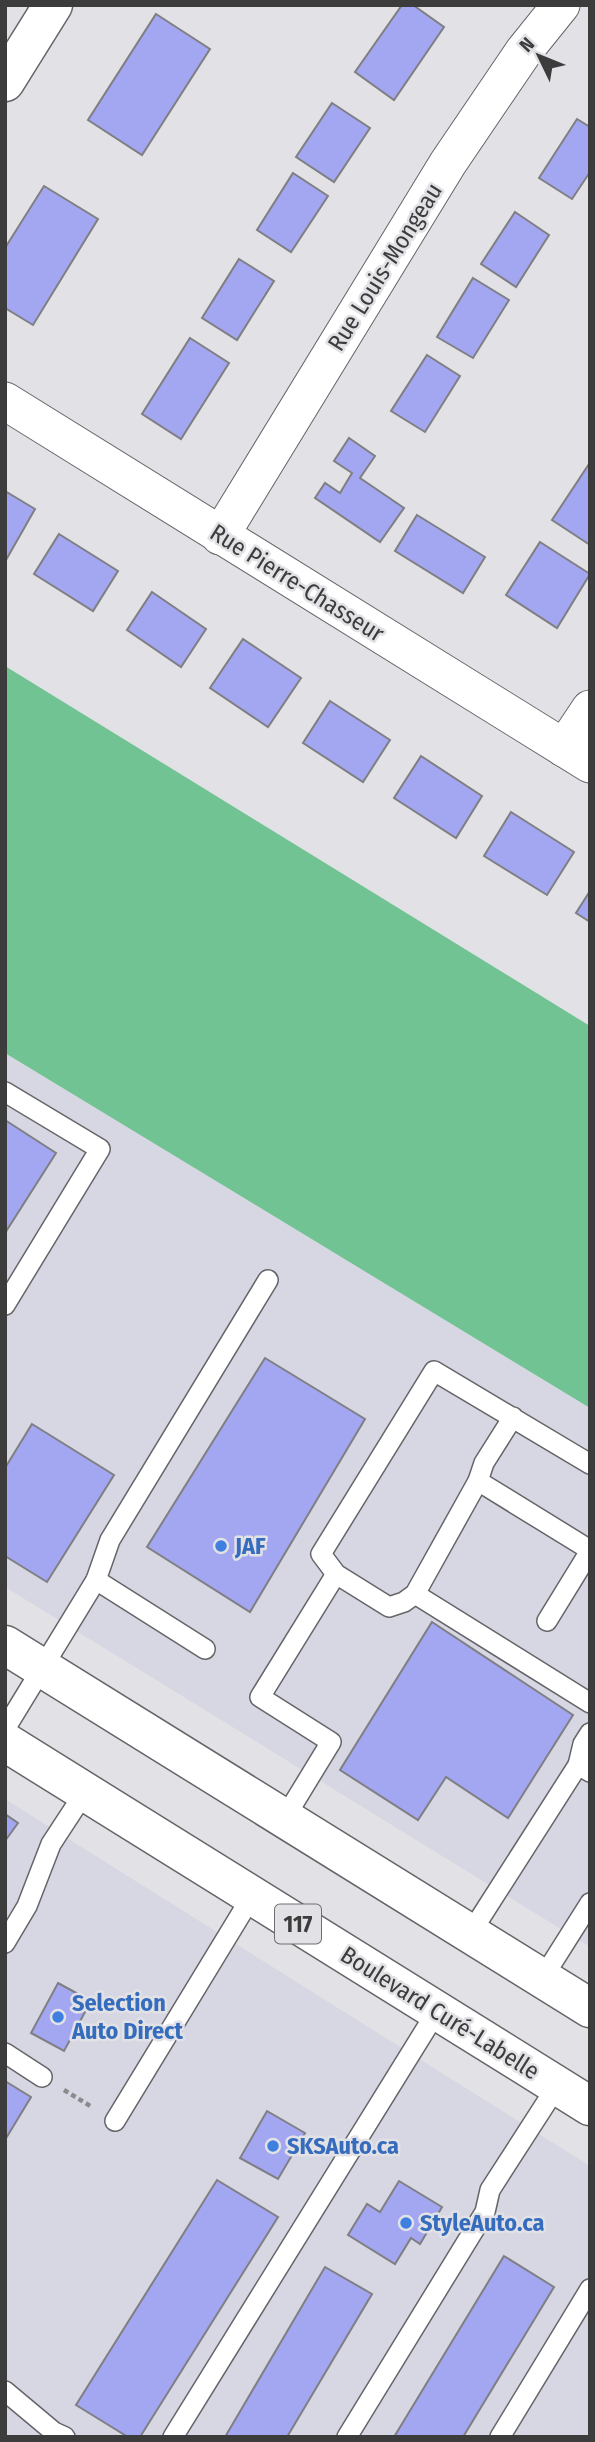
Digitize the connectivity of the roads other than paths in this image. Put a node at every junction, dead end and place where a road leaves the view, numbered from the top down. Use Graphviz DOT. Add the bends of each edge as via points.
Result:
graph roads {
  1 [pos="53,5"];
  2 [pos="561,5"];
  3 [pos="5,82"];
  4 [pos="5,401"];
  5 [pos="220,536"];
  6 [pos="590,709"];
  7 [pos="577,756"];
  8 [pos="5,1092"];
  9 [pos="268,1280"];
  10 [pos="5,1305"];
  11 [pos="513,1417"];
  12 [pos="590,1464"];
  13 [pos="478,1481"];
  14 [pos="590,1550"];
  15 [pos="336,1574"];
  16 [pos="96,1580"];
  17 [pos="415,1594"];
  18 [pos="547,1621"];
  19 [pos="205,1648"];
  20 [pos="7,1649"];
  21 [pos="42,1668"];
  22 [pos="590,1703"];
  23 [pos="5,1729"];
  24 [pos="590,1733"];
  25 [pos="5,1742"];
  26 [pos="584,1768"];
  27 [pos="85,1792"];
  28 [pos="284,1819"];
  29 [pos="253,1896"];
  30 [pos="590,1903"];
  31 [pos="470,1934"];
  32 [pos="5,1942"];
  33 [pos="542,1979"];
  34 [pos="590,2008"];
  35 [pos="437,2011"];
  36 [pos="5,2053"];
  37 [pos="42,2077"];
  38 [pos="557,2086"];
  39 [pos="590,2106"];
  40 [pos="114,2121"];
  41 [pos="590,2289"];
  42 [pos="5,2391"];
  43 [pos="65,2437"];
  44 [pos="173,2437"];
  45 [pos="347,2437"];
  46 [pos="500,2437"];
  1 -- 3 [label="main road"];
  2 -- 5 [label="street, Rue Louis-Mongeau" via="448,163"];
  4 -- 5 [label="street, Rue Pierre-Chasseur"];
  5 -- 7 [label="street, Rue Pierre-Chasseur"];
  6 -- 7 [label="street"];
  8 -- 10 [label="lane" via="100,1149"];
  9 -- 16 [label="lane" via="110,1540"];
  11 -- 12 [label="lane"];
  11 -- 13 [label="lane"];
  11 -- 15 [label="lane" via="434,1371 321,1554"];
  13 -- 14 [label="lane"];
  13 -- 17 [label="lane"];
  14 -- 18 [label="lane"];
  15 -- 17 [label="lane" via="389,1607"];
  15 -- 28 [label="lane" via="260,1697 331,1742"];
  16 -- 19 [label="lane"];
  16 -- 21 [label="lane"];
  17 -- 22 [label="lane"];
  20 -- 21 [label="main road"];
  21 -- 23 [label="lane"];
  21 -- 28 [label="main road"];
  24 -- 26 [label="lane" via="583,1744"];
  25 -- 27 [label="main road, Boulevard Curé-Labelle / 117"];
  26 -- 31 [label="lane"];
  27 -- 29 [label="main road, Boulevard Curé-Labelle / 117"];
  27 -- 32 [label="lane" via="51,1844 27,1906"];
  28 -- 31 [label="main road"];
  29 -- 35 [label="main road, Boulevard Curé-Labelle / 117"];
  29 -- 40 [label="lane"];
  30 -- 33 [label="lane"];
  31 -- 33 [label="main road"];
  33 -- 34 [label="main road"];
  35 -- 38 [label="main road, Boulevard Curé-Labelle / 117"];
  35 -- 44 [label="lane"];
  36 -- 37 [label="lane"];
  38 -- 39 [label="main road, Boulevard Curé-Labelle / 117"];
  38 -- 45 [label="lane" via="490,2190 485,2212"];
  41 -- 46 [label="lane"];
  42 -- 43 [label="lane"];
}
